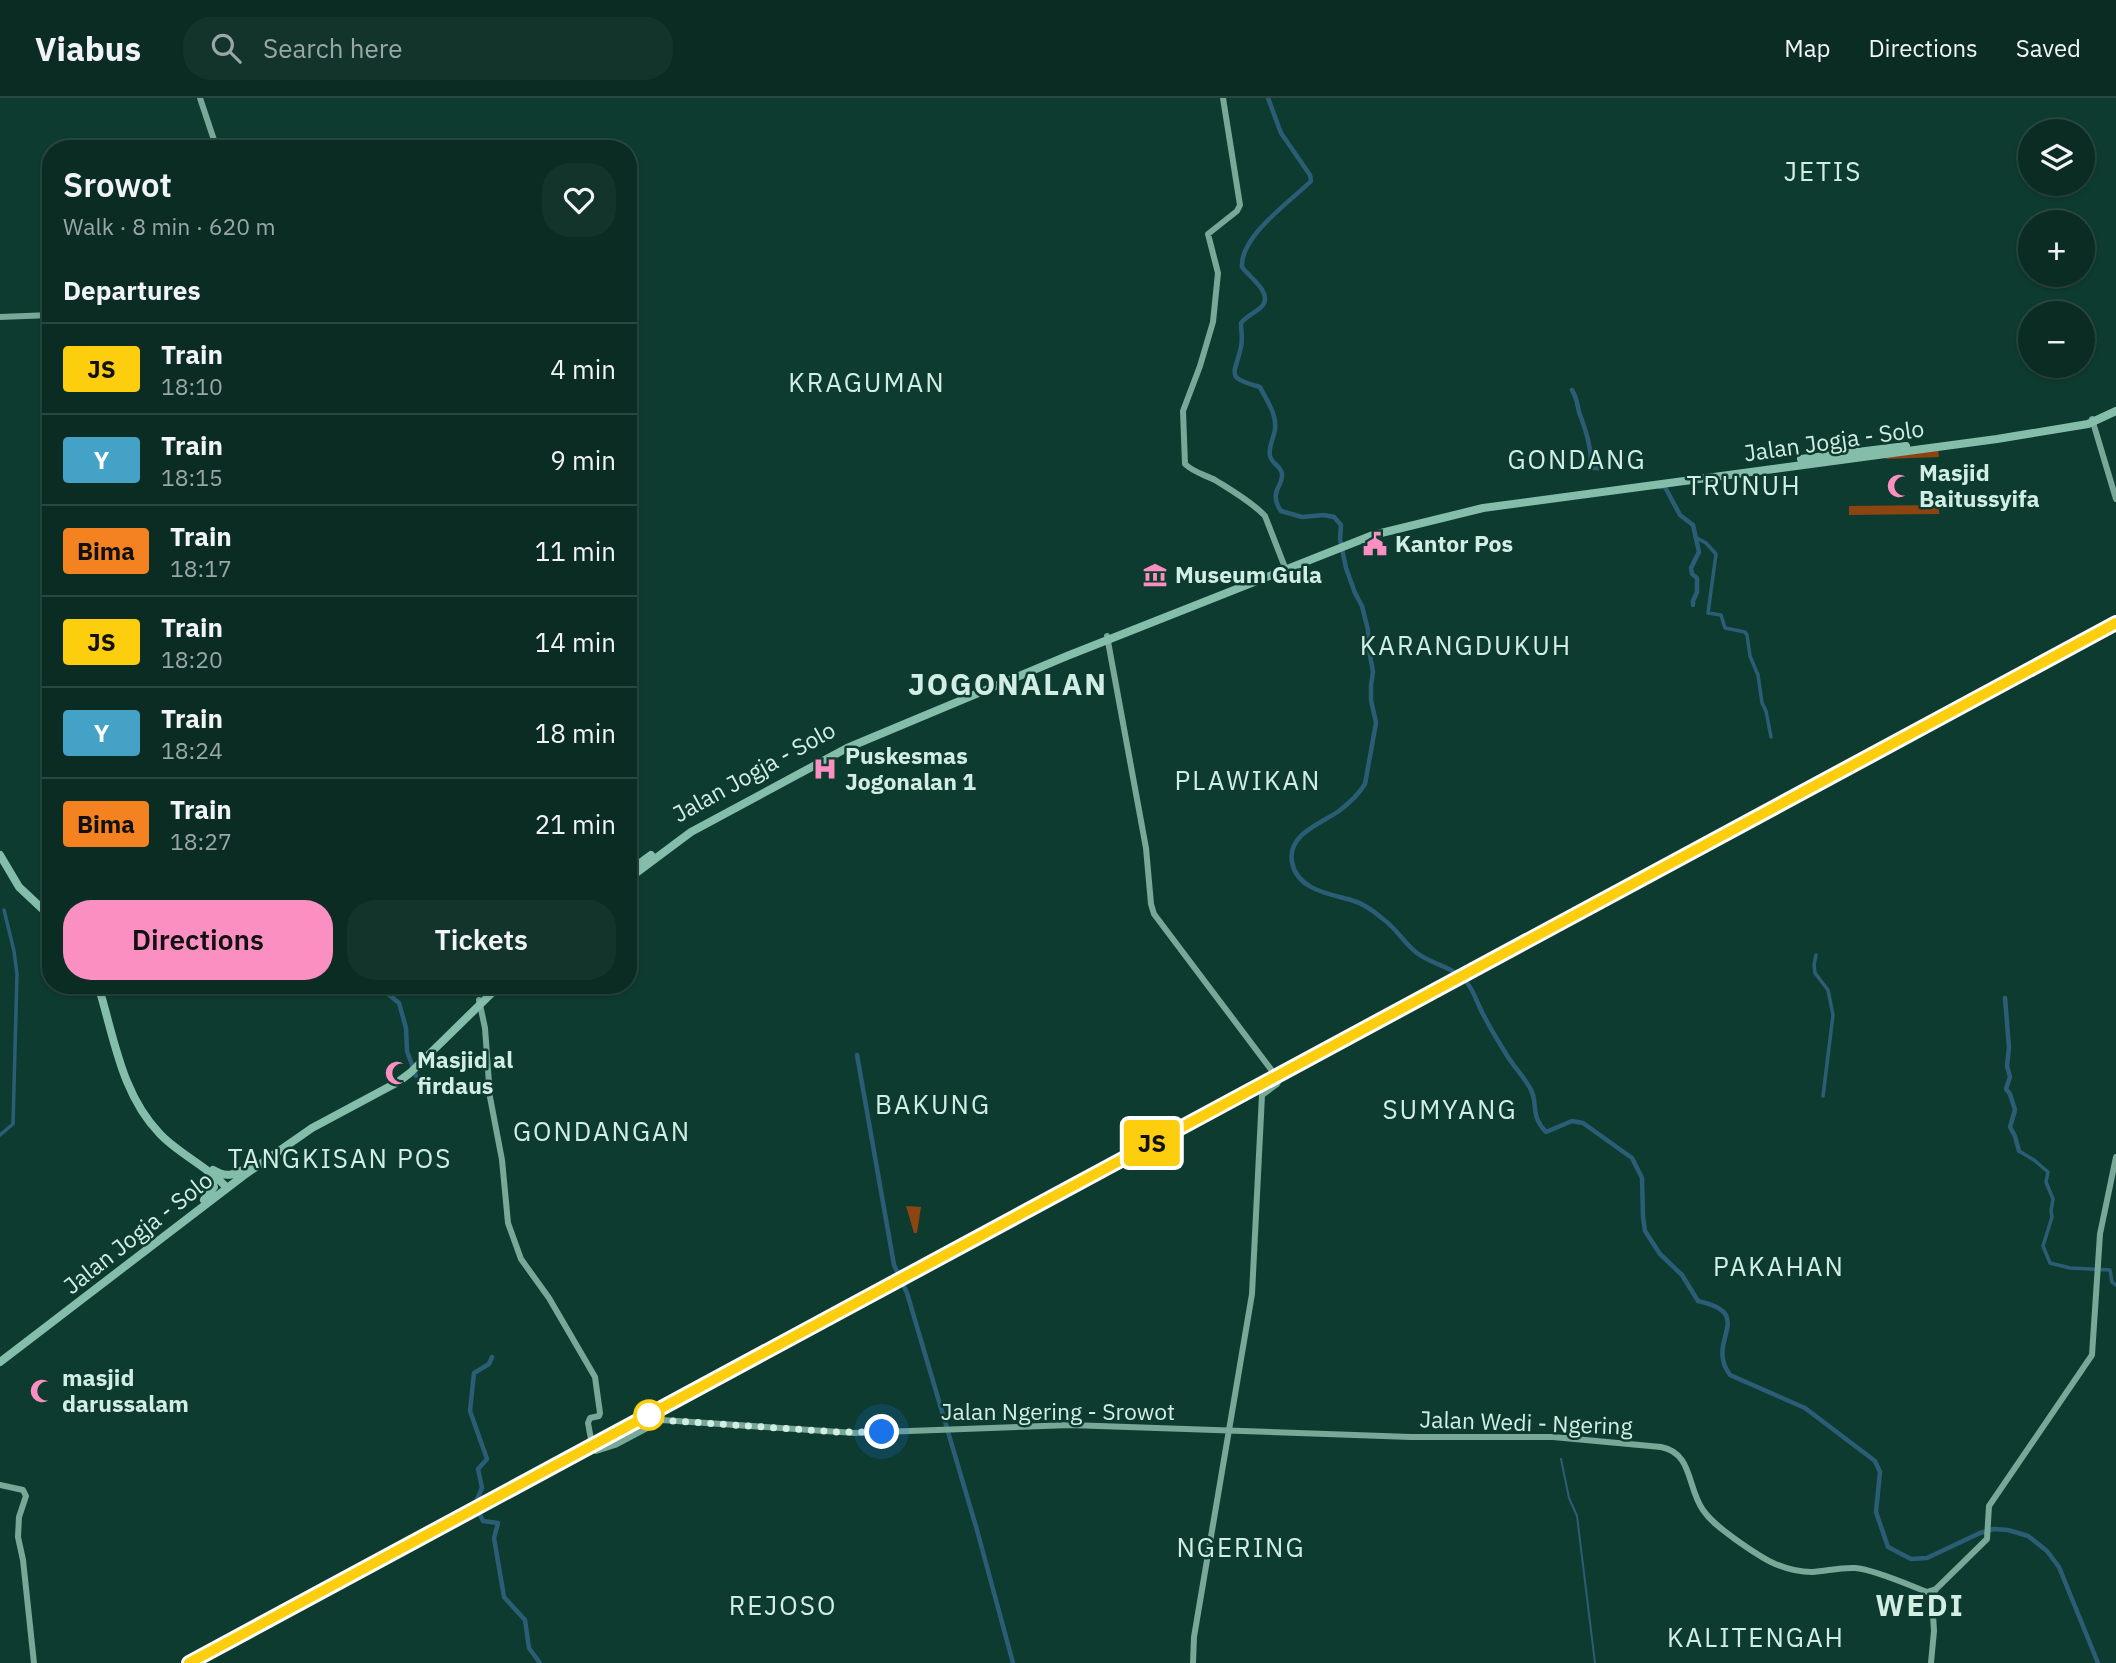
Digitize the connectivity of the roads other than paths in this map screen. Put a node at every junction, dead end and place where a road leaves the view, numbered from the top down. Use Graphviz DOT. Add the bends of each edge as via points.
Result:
graph roads {
  1 [pos="200,98"];
  2 [pos="1223,98"];
  3 [pos="214,140"];
  4 [pos="42,315"];
  5 [pos="0,317"];
  6 [pos="2116,408"];
  7 [pos="2093,421"];
  8 [pos="2116,499"];
  9 [pos="1285,568"];
  10 [pos="1108,638"];
  11 [pos="753,794"];
  12 [pos="0,855"];
  13 [pos="0,864"];
  14 [pos="637,865"];
  15 [pos="637,872"];
  16 [pos="42,910"];
  17 [pos="42,912"];
  18 [pos="103,994"];
  19 [pos="487,994"];
  20 [pos="489,994"];
  21 [pos="480,1002"];
  22 [pos="277,1150"];
  23 [pos="2116,1157"];
  24 [pos="252,1165"];
  25 [pos="203,1166"];
  26 [pos="228,1185"];
  27 [pos="202,1203"];
  28 [pos="56,1318"];
  29 [pos="0,1360"];
  30 [pos="1229,1430"];
  31 [pos="0,1485"];
  32 [pos="1936,1589"];
  33 [pos="1927,1592"];
  34 [pos="1932,1598"];
  35 [pos="34,1663"];
  36 [pos="1193,1663"];
  37 [pos="1931,1663"];
  1 -- 3 [label="main road"];
  2 -- 9 [label="main road" via="1240,205 1208,234 1218,272 1213,322 1183,411 1185,464 1265,516"];
  4 -- 5 [label="main road"];
  6 -- 7 [label="highway, Jalan Jogja - Solo"];
  7 -- 8 [label="main road"];
  7 -- 9 [label="highway, Jalan Jogja - Solo" via="1483,508 1395,528"];
  9 -- 10 [label="highway, Jalan Jogja - Solo"];
  10 -- 11 [label="highway, Jalan Jogja - Solo" via="874,736"];
  10 -- 30 [label="main road" via="1154,914 1279,1079 1262,1095 1252,1294"];
  11 -- 14 [label="highway, Jalan Jogja - Solo" via="688,828"];
  11 -- 15 [label="highway, Jalan Jogja - Solo"];
  12 -- 16 [label="highway" via="19,887"];
  13 -- 17 [label="highway" via="23,897"];
  18 -- 25 [label="highway" via="142,1105 155,1124"];
  19 -- 21 [label="highway, Jalan Jogja - Solo"];
  20 -- 21 [label="highway, Jalan Jogja - Solo"];
  21 -- 22 [label="highway, Jalan Jogja - Solo" via="398,1082"];
  21 -- 30 [label="main road, Jalan Ngering - Srowot" via="508,1223 521,1259 595,1377 600,1413 588,1423 593,1450 615,1445 662,1420 847,1433 1070,1425"];
  22 -- 24 [label="highway, Jalan Jogja - Solo"];
  22 -- 26 [label="highway, Jalan Jogja - Solo"];
  23 -- 32 [label="main road" via="2100,1229 2091,1356 1989,1506 1987,1537"];
  24 -- 25 [label="highway" via="225,1177"];
  24 -- 26 [label="highway, Jalan Jogja - Solo"];
  25 -- 26 [label="highway"];
  25 -- 27 [label="highway" via="215,1187"];
  26 -- 27 [label="highway, Jalan Jogja - Solo"];
  26 -- 28 [label="highway, Jalan Jogja - Solo"];
  27 -- 28 [label="highway, Jalan Jogja - Solo"];
  28 -- 29 [label="highway, Jalan Jogja - Solo"];
  30 -- 33 [label="main road, Jalan Wedi - Ngering" via="1553,1437 1667,1448 1682,1460 1702,1509 1772,1563 1811,1572 1858,1569"];
  30 -- 36 [label="main road"];
  31 -- 35 [label="main road" via="23,1490 26,1496 18,1537"];
  32 -- 33 [label="main road"];
  32 -- 34 [label="main road"];
  33 -- 34 [label="main road"];
  34 -- 37 [label="main road"];
}
